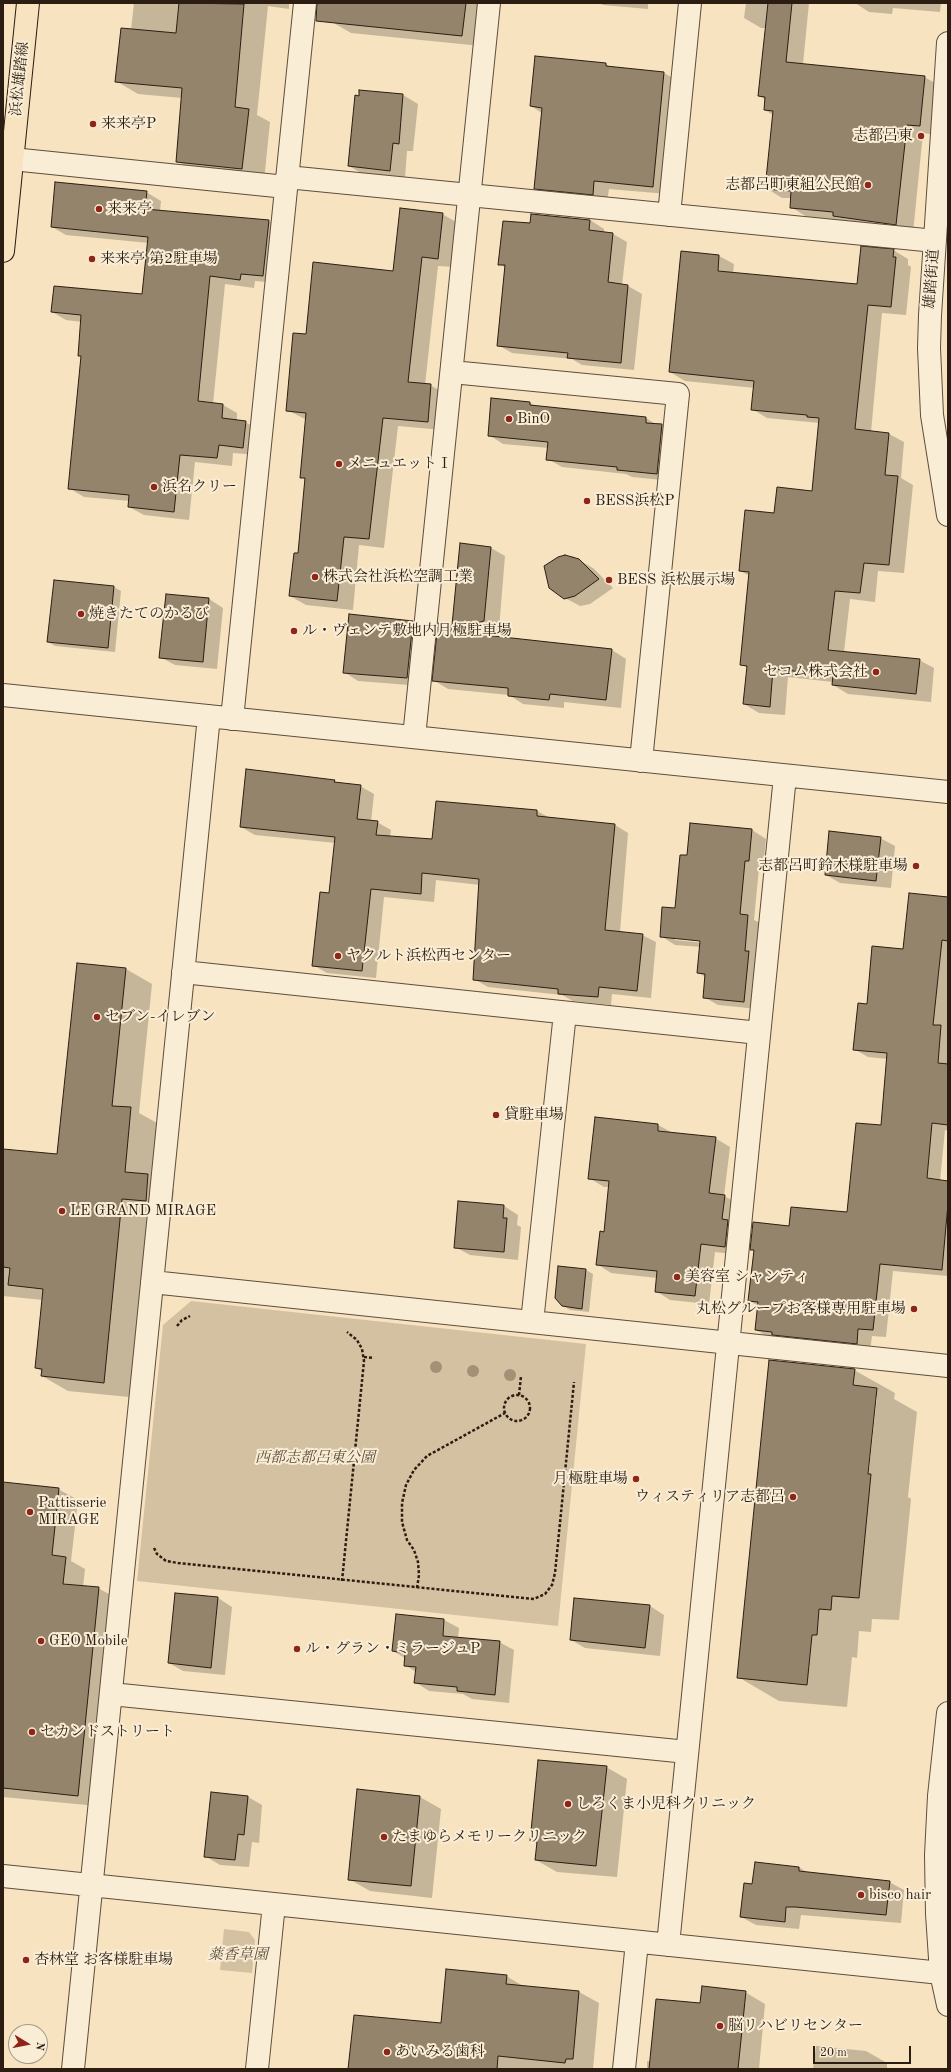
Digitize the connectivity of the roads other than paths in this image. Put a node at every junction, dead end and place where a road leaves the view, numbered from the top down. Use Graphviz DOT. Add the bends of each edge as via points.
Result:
graph roads {
  1 [pos="28,3"];
  2 [pos="305,3"];
  3 [pos="489,3"];
  4 [pos="690,3"];
  5 [pos="948,43"];
  6 [pos="12,159"];
  7 [pos="287,182"];
  8 [pos="470,195"];
  9 [pos="669,215"];
  10 [pos="935,241"];
  11 [pos="3,251"];
  12 [pos="452,372"];
  13 [pos="941,424"];
  14 [pos="948,515"];
  15 [pos="3,695"];
  16 [pos="209,716"];
  17 [pos="232,719"];
  18 [pos="414,737"];
  19 [pos="640,761"];
  20 [pos="785,776"];
  21 [pos="948,792"];
  22 [pos="183,972"];
  23 [pos="565,1012"];
  24 [pos="759,1033"];
  25 [pos="152,1282"];
  26 [pos="532,1322"];
  27 [pos="728,1343"];
  28 [pos="948,1366"];
  29 [pos="111,1694"];
  30 [pos="948,1713"];
  31 [pos="687,1752"];
  32 [pos="3,1876"];
  33 [pos="91,1885"];
  34 [pos="274,1904"];
  35 [pos="637,1942"];
  36 [pos="668,1945"];
  37 [pos="942,1973"];
  38 [pos="948,2006"];
  39 [pos="73,2069"];
  40 [pos="257,2069"];
  41 [pos="624,2069"];
  1 -- 6 [label="main road, 浜松雄踏線"];
  2 -- 7 [label="street"];
  3 -- 8 [label="street"];
  4 -- 9 [label="street"];
  5 -- 10 [label="street, 雄踏街道"];
  6 -- 7 [label="street"];
  6 -- 11 [label="main road, 浜松雄踏線"];
  7 -- 8 [label="street"];
  7 -- 17 [label="street"];
  8 -- 9 [label="street"];
  8 -- 12 [label="street"];
  9 -- 10 [label="street"];
  10 -- 13 [label="street, 雄踏街道" via="929,348"];
  12 -- 18 [label="street"];
  12 -- 19 [label="street" via="678,394"];
  13 -- 14 [label="street, 雄踏街道"];
  15 -- 16 [label="street"];
  16 -- 17 [label="street"];
  16 -- 22 [label="street"];
  17 -- 18 [label="street"];
  18 -- 19 [label="street"];
  19 -- 20 [label="street"];
  20 -- 21 [label="street"];
  20 -- 24 [label="street"];
  22 -- 23 [label="street"];
  22 -- 25 [label="street"];
  23 -- 24 [label="street"];
  23 -- 26 [label="street"];
  24 -- 27 [label="street"];
  25 -- 26 [label="street"];
  25 -- 29 [label="street"];
  26 -- 27 [label="street"];
  27 -- 28 [label="street"];
  27 -- 31 [label="street"];
  29 -- 31 [label="street"];
  29 -- 33 [label="street"];
  30 -- 37 [label="street" via="936,1855"];
  31 -- 36 [label="street"];
  32 -- 33 [label="street"];
  33 -- 34 [label="street"];
  33 -- 39 [label="street"];
  34 -- 35 [label="street"];
  34 -- 40 [label="street"];
  35 -- 36 [label="street"];
  35 -- 41 [label="street"];
  36 -- 37 [label="street"];
  37 -- 38 [label="street"];
}
